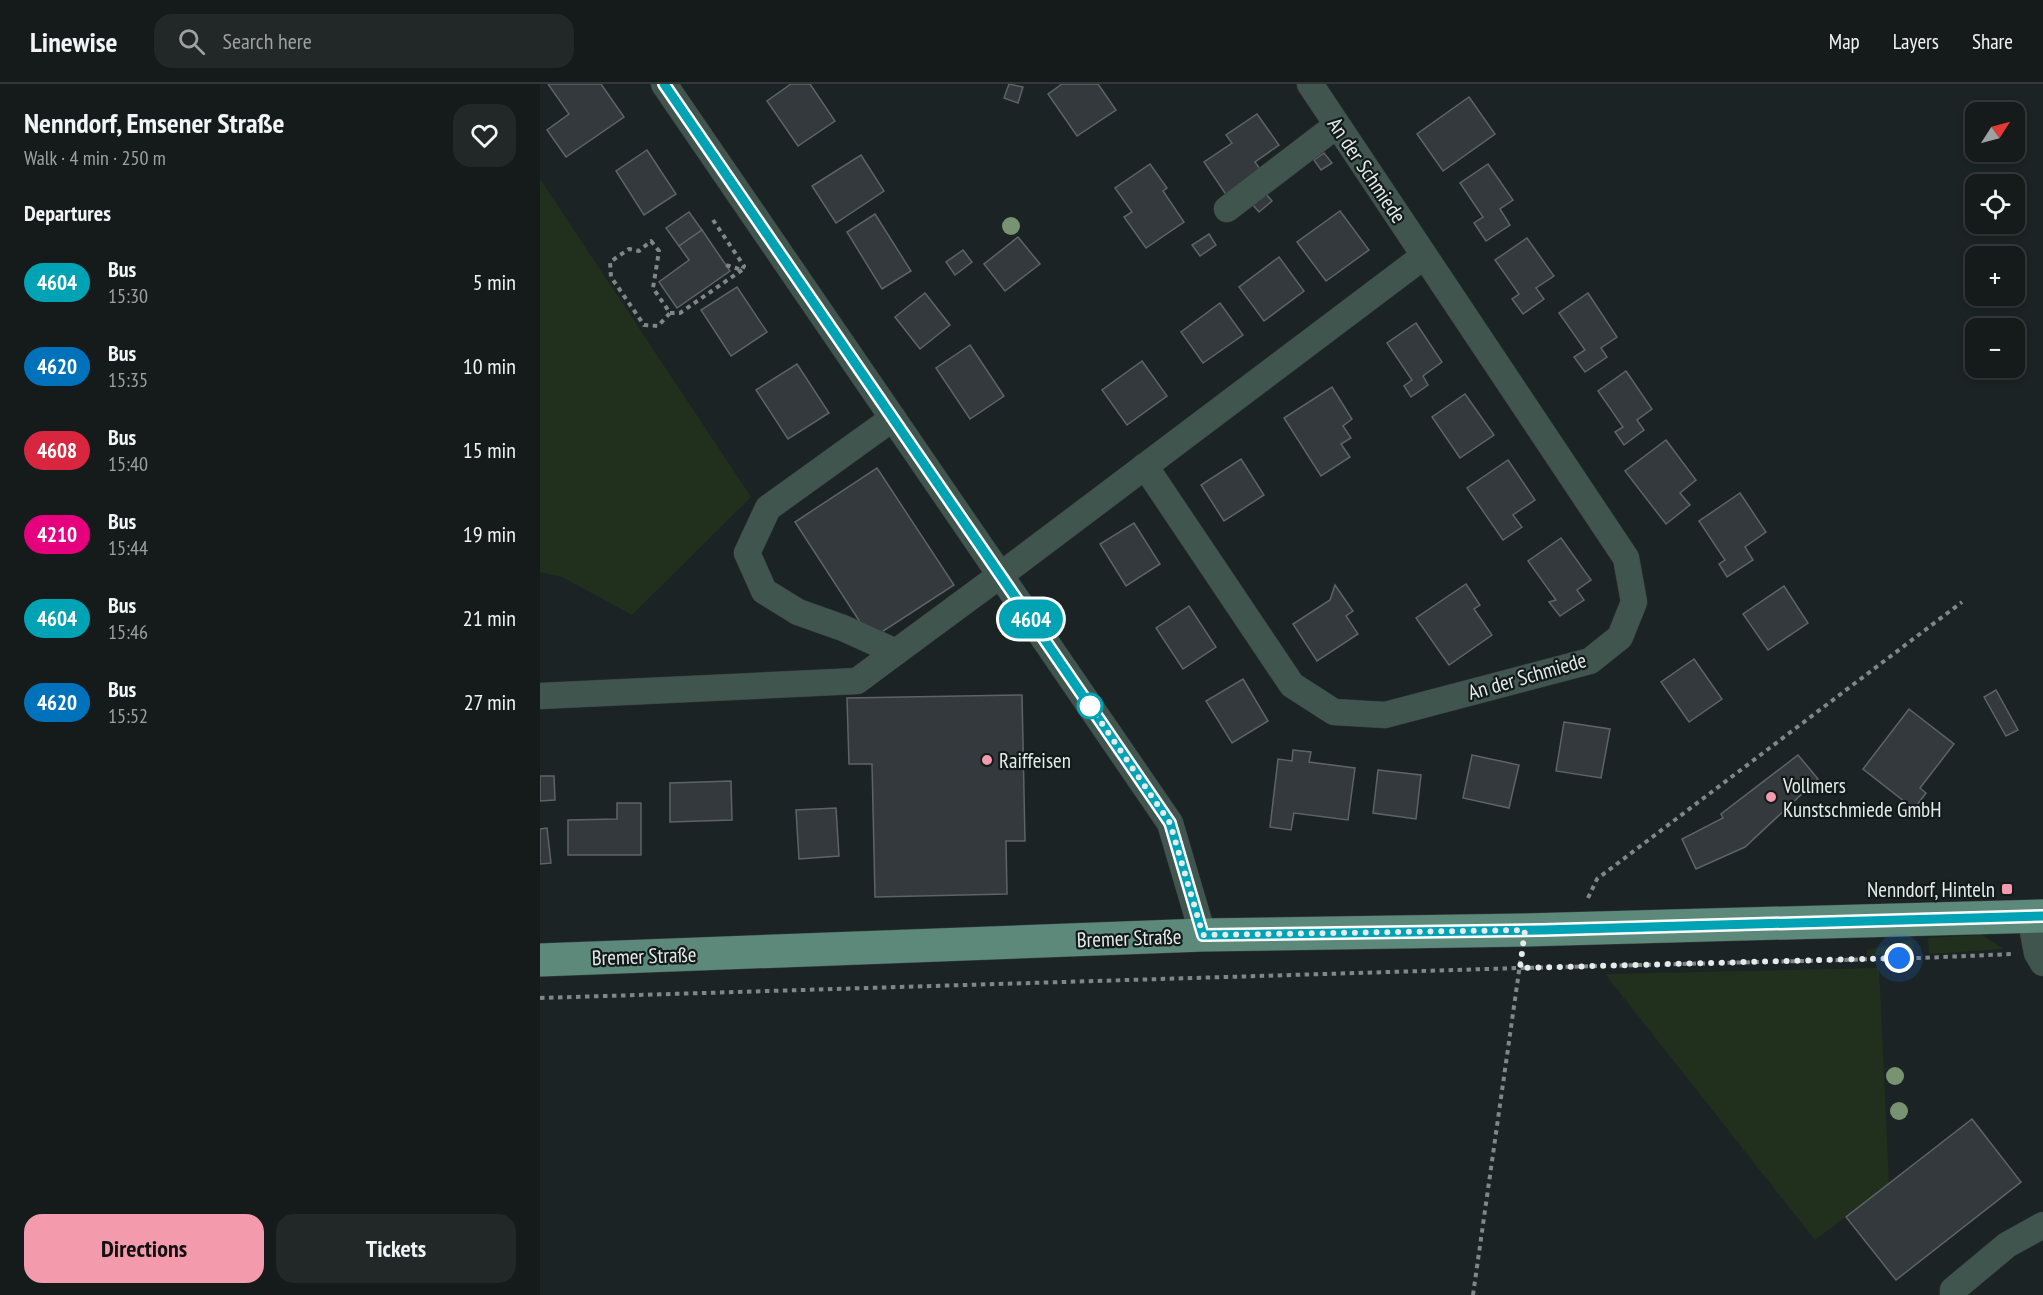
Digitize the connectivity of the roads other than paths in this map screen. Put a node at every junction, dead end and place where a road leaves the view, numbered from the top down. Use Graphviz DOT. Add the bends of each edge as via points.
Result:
graph roads {
  1 [pos="664,84"];
  2 [pos="1310,84"];
  3 [pos="1337,125"];
  4 [pos="1227,209"];
  5 [pos="1424,256"];
  6 [pos="893,418"];
  7 [pos="1145,466"];
  8 [pos="1001,575"];
  9 [pos="896,652"];
  10 [pos="540,696"];
  11 [pos="2037,916"];
  12 [pos="1203,935"];
  13 [pos="2040,958"];
  14 [pos="540,960"];
  15 [pos="2043,1225"];
  16 [pos="1953,1295"];
  1 -- 6 [label="street"];
  2 -- 3 [label="street, An der Schmiede"];
  3 -- 4 [label="street"];
  3 -- 5 [label="street, An der Schmiede"];
  5 -- 7 [label="street"];
  5 -- 7 [label="street, An der Schmiede" via="1626,558 1634,602 1620,637 1590,661 1385,715 1334,712 1292,685"];
  6 -- 8 [label="street"];
  6 -- 9 [label="street" via="768,508 747,553 764,591 798,612"];
  7 -- 8 [label="street"];
  8 -- 9 [label="street"];
  8 -- 12 [label="street" via="1170,823"];
  9 -- 10 [label="street" via="857,681"];
  11 -- 12 [label="main road, Bremer Straße"];
  11 -- 13 [label="street"];
  12 -- 14 [label="main road, Bremer Straße"];
  15 -- 16 [label="street" via="2007,1245 1953,1290"];
}
